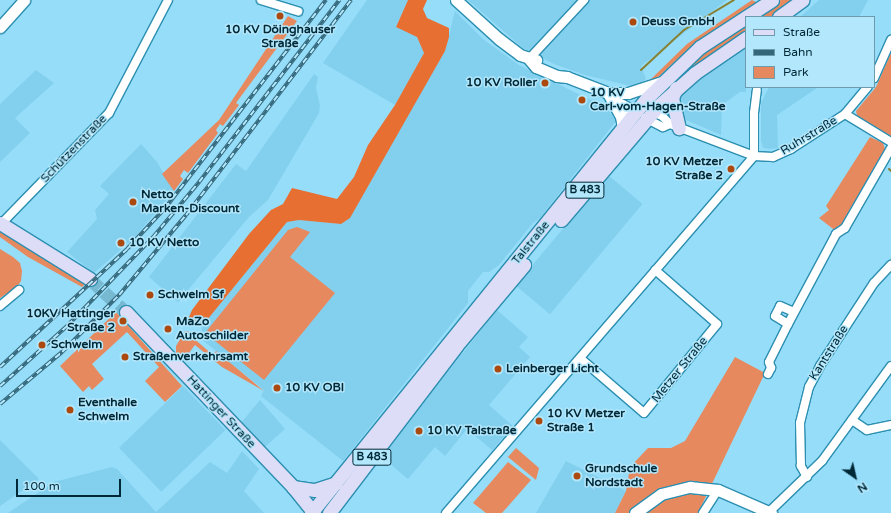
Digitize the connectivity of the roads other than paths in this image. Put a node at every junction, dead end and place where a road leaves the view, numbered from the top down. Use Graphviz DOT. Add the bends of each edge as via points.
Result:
graph roads {
  1 [pos="24,0"];
  2 [pos="168,0"];
  3 [pos="261,0"];
  4 [pos="456,0"];
  5 [pos="584,0"];
  6 [pos="772,0"];
  7 [pos="802,0"];
  8 [pos="298,11"];
  9 [pos="747,16"];
  10 [pos="780,16"];
  11 [pos="745,18"];
  12 [pos="0,26"];
  13 [pos="745,39"];
  14 [pos="891,40"];
  15 [pos="529,59"];
  16 [pos="875,76"];
  17 [pos="665,81"];
  18 [pos="676,88"];
  19 [pos="867,88"];
  20 [pos="757,90"];
  21 [pos="613,95"];
  22 [pos="644,111"];
  23 [pos="845,114"];
  24 [pos="674,126"];
  25 [pos="623,128"];
  26 [pos="891,142"];
  27 [pos="891,148"];
  28 [pos="754,156"];
  29 [pos="1,224"];
  30 [pos="891,265"];
  31 [pos="656,270"];
  32 [pos="90,280"];
  33 [pos="19,290"];
  34 [pos="0,306"];
  35 [pos="126,312"];
  36 [pos="794,312"];
  37 [pos="788,324"];
  38 [pos="580,358"];
  39 [pos="891,366"];
  40 [pos="768,374"];
  41 [pos="852,420"];
  42 [pos="891,424"];
  43 [pos="807,477"];
  44 [pos="336,482"];
  45 [pos="293,487"];
  46 [pos="714,489"];
  47 [pos="313,512"];
  48 [pos="770,512"];
  49 [pos="329,513"];
  50 [pos="446,513"];
  51 [pos="635,513"];
  52 [pos="703,513"];
  1 -- 12 [label="street"];
  2 -- 29 [label="street, Schützenstraße" via="109,113"];
  3 -- 8 [label="street"];
  4 -- 15 [label="street" via="498,39"];
  5 -- 15 [label="street"];
  6 -- 9 [label="main road, Talstraße / B 483"];
  7 -- 10 [label="main road"];
  11 -- 17 [label="main road, Talstraße / B 483" via="700,47"];
  13 -- 18 [label="main road, Talstraße / B 483"];
  14 -- 16 [label="street"];
  15 -- 21 [label="street"];
  17 -- 21 [label="street"];
  17 -- 22 [label="main road, Talstraße / B 483"];
  18 -- 22 [label="main road, Talstraße / B 483"];
  18 -- 24 [label="main road" via="672,103"];
  19 -- 23 [label="street, Ruhrstraße"];
  20 -- 28 [label="street"];
  21 -- 22 [label="street"];
  21 -- 25 [label="street"];
  22 -- 24 [label="street, Ruhrstraße" via="663,127"];
  22 -- 25 [label="main road, Talstraße / B 483"];
  22 -- 49 [label="main road, Talstraße / B 483" via="456,346"];
  23 -- 26 [label="street"];
  23 -- 28 [label="street, Ruhrstraße" via="783,154 773,157"];
  24 -- 28 [label="street, Ruhrstraße"];
  25 -- 44 [label="main road, Talstraße / B 483"];
  27 -- 36 [label="street" via="846,228 836,234"];
  28 -- 31 [label="street"];
  29 -- 32 [label="main road"];
  30 -- 43 [label="street, Kantstraße" via="874,283 809,387 800,423 801,466"];
  31 -- 38 [label="street"];
  31 -- 38 [label="street, Metzer Straße" via="717,324 644,413"];
  33 -- 34 [label="street"];
  35 -- 45 [label="main road, Hattinger Straße"];
  36 -- 37 [label="street"];
  36 -- 37 [label="street" via="780,306 775,316"];
  37 -- 40 [label="street" via="769,362 771,368"];
  38 -- 50 [label="street"];
  39 -- 41 [label="street"];
  41 -- 42 [label="street" via="867,430"];
  41 -- 43 [label="street"];
  43 -- 48 [label="street"];
  44 -- 45 [label="main road" via="315,490"];
  44 -- 47 [label="main road, Talstraße"];
  45 -- 47 [label="main road, Hattinger Straße"];
  46 -- 48 [label="street"];
  46 -- 51 [label="street" via="680,488 657,496"];
  46 -- 52 [label="street"];
}
